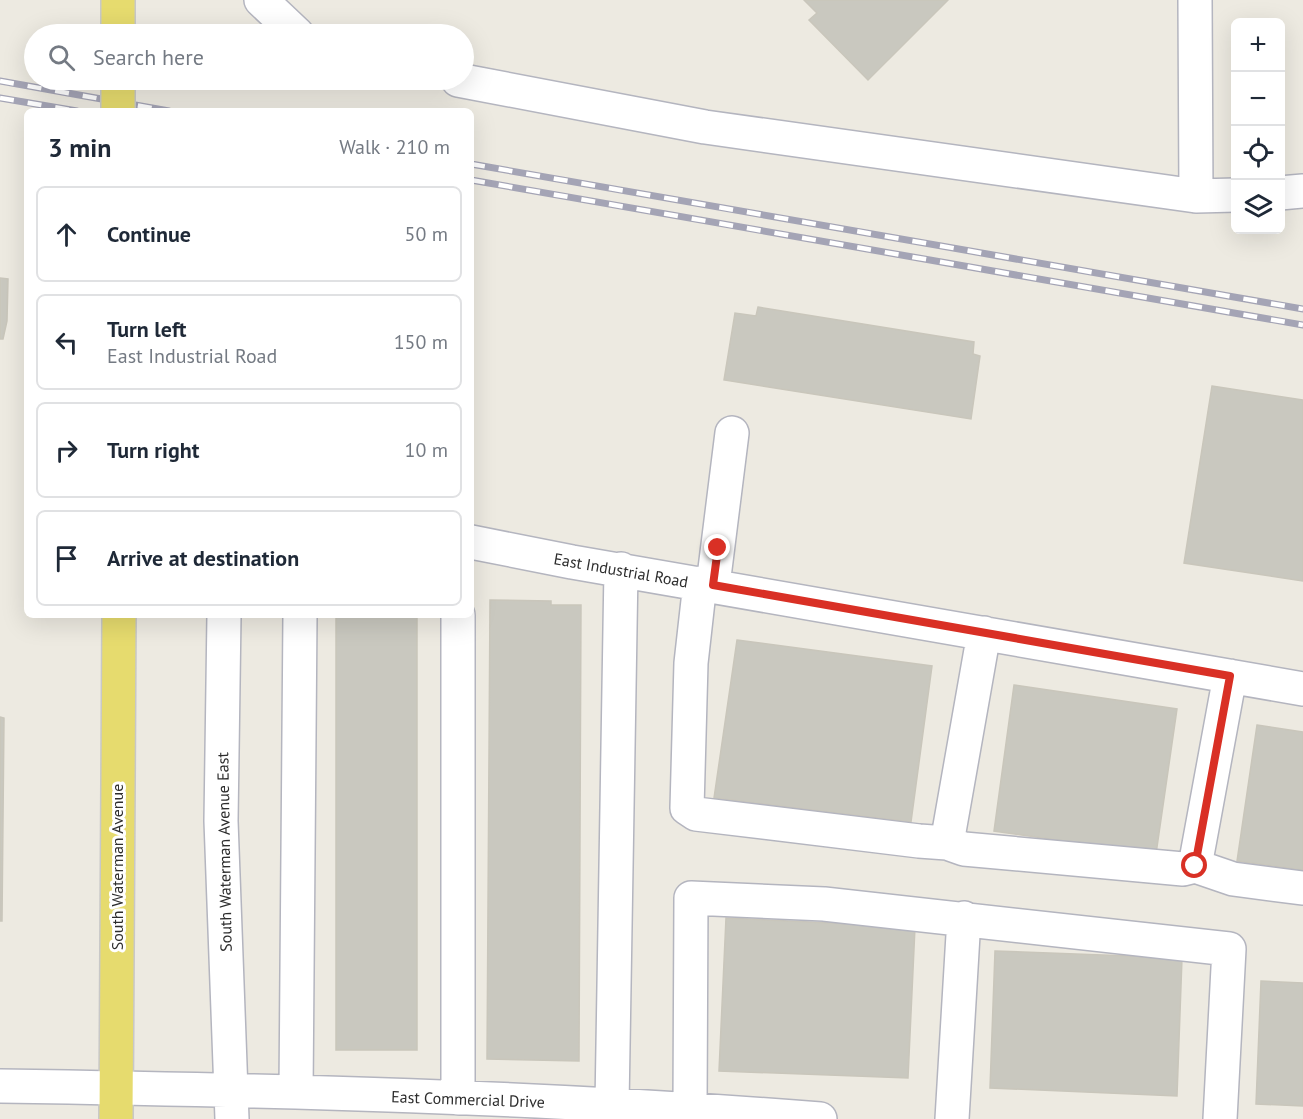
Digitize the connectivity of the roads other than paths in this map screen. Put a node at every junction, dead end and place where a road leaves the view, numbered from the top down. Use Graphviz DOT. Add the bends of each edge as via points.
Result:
graph roads {
  1 [pos="118,0"];
  2 [pos="261,0"];
  3 [pos="1195,0"];
  4 [pos="118,24"];
  5 [pos="286,24"];
  6 [pos="474,83"];
  7 [pos="118,90"];
  8 [pos="118,108"];
  9 [pos="1303,191"];
  10 [pos="1285,192"];
  11 [pos="1231,195"];
  12 [pos="1196,196"];
  13 [pos="732,433"];
  14 [pos="474,543"];
  15 [pos="621,569"];
  16 [pos="706,584"];
  17 [pos="119,618"];
  18 [pos="224,618"];
  19 [pos="300,618"];
  20 [pos="458,618"];
  21 [pos="984,633"];
  22 [pos="1230,676"];
  23 [pos="1303,689"];
  24 [pos="947,843"];
  25 [pos="1195,866"];
  26 [pos="1302,888"];
  27 [pos="964,918"];
  28 [pos="0,1086"];
  29 [pos="296,1092"];
  30 [pos="458,1098"];
  31 [pos="116,1104"];
  32 [pos="232,1104"];
  33 [pos="612,1105"];
  34 [pos="690,1108"];
  35 [pos="538,1110"];
  36 [pos="820,1119"];
  37 [pos="952,1119"];
  38 [pos="1220,1119"];
  1 -- 4 [label="main road"];
  2 -- 5 [label="street"];
  3 -- 12 [label="street"];
  6 -- 12 [label="street" via="705,127"];
  7 -- 8 [label="main road, bridge"];
  9 -- 10 [label="street"];
  11 -- 12 [label="street"];
  13 -- 16 [label="street"];
  14 -- 15 [label="street, East Industrial Road"];
  15 -- 16 [label="street, East Industrial Road"];
  15 -- 33 [label="street"];
  16 -- 21 [label="street, East Industrial Road"];
  16 -- 24 [label="street" via="692,663 687,808 696,814"];
  17 -- 31 [label="main road, South Waterman Avenue"];
  18 -- 32 [label="street, South Waterman Avenue East" via="221,822"];
  19 -- 29 [label="street"];
  20 -- 30 [label="street"];
  21 -- 22 [label="street, East Industrial Road"];
  21 -- 24 [label="street"];
  22 -- 23 [label="street, East Industrial Road"];
  22 -- 25 [label="street"];
  24 -- 25 [label="street" via="964,849 1183,869"];
  25 -- 26 [label="street" via="1233,879"];
  27 -- 34 [label="street" via="824,904 691,898"];
  27 -- 37 [label="street"];
  27 -- 38 [label="street" via="1229,949"];
  28 -- 31 [label="street, East Commercial Drive"];
  29 -- 30 [label="street, East Commercial Drive"];
  29 -- 32 [label="street, East Commercial Drive"];
  30 -- 35 [label="street, East Commercial Drive"];
  31 -- 32 [label="street, East Commercial Drive"];
  33 -- 34 [label="street, East Commercial Drive"];
  33 -- 35 [label="street, East Commercial Drive"];
  34 -- 36 [label="street, East Commercial Drive"];
}
